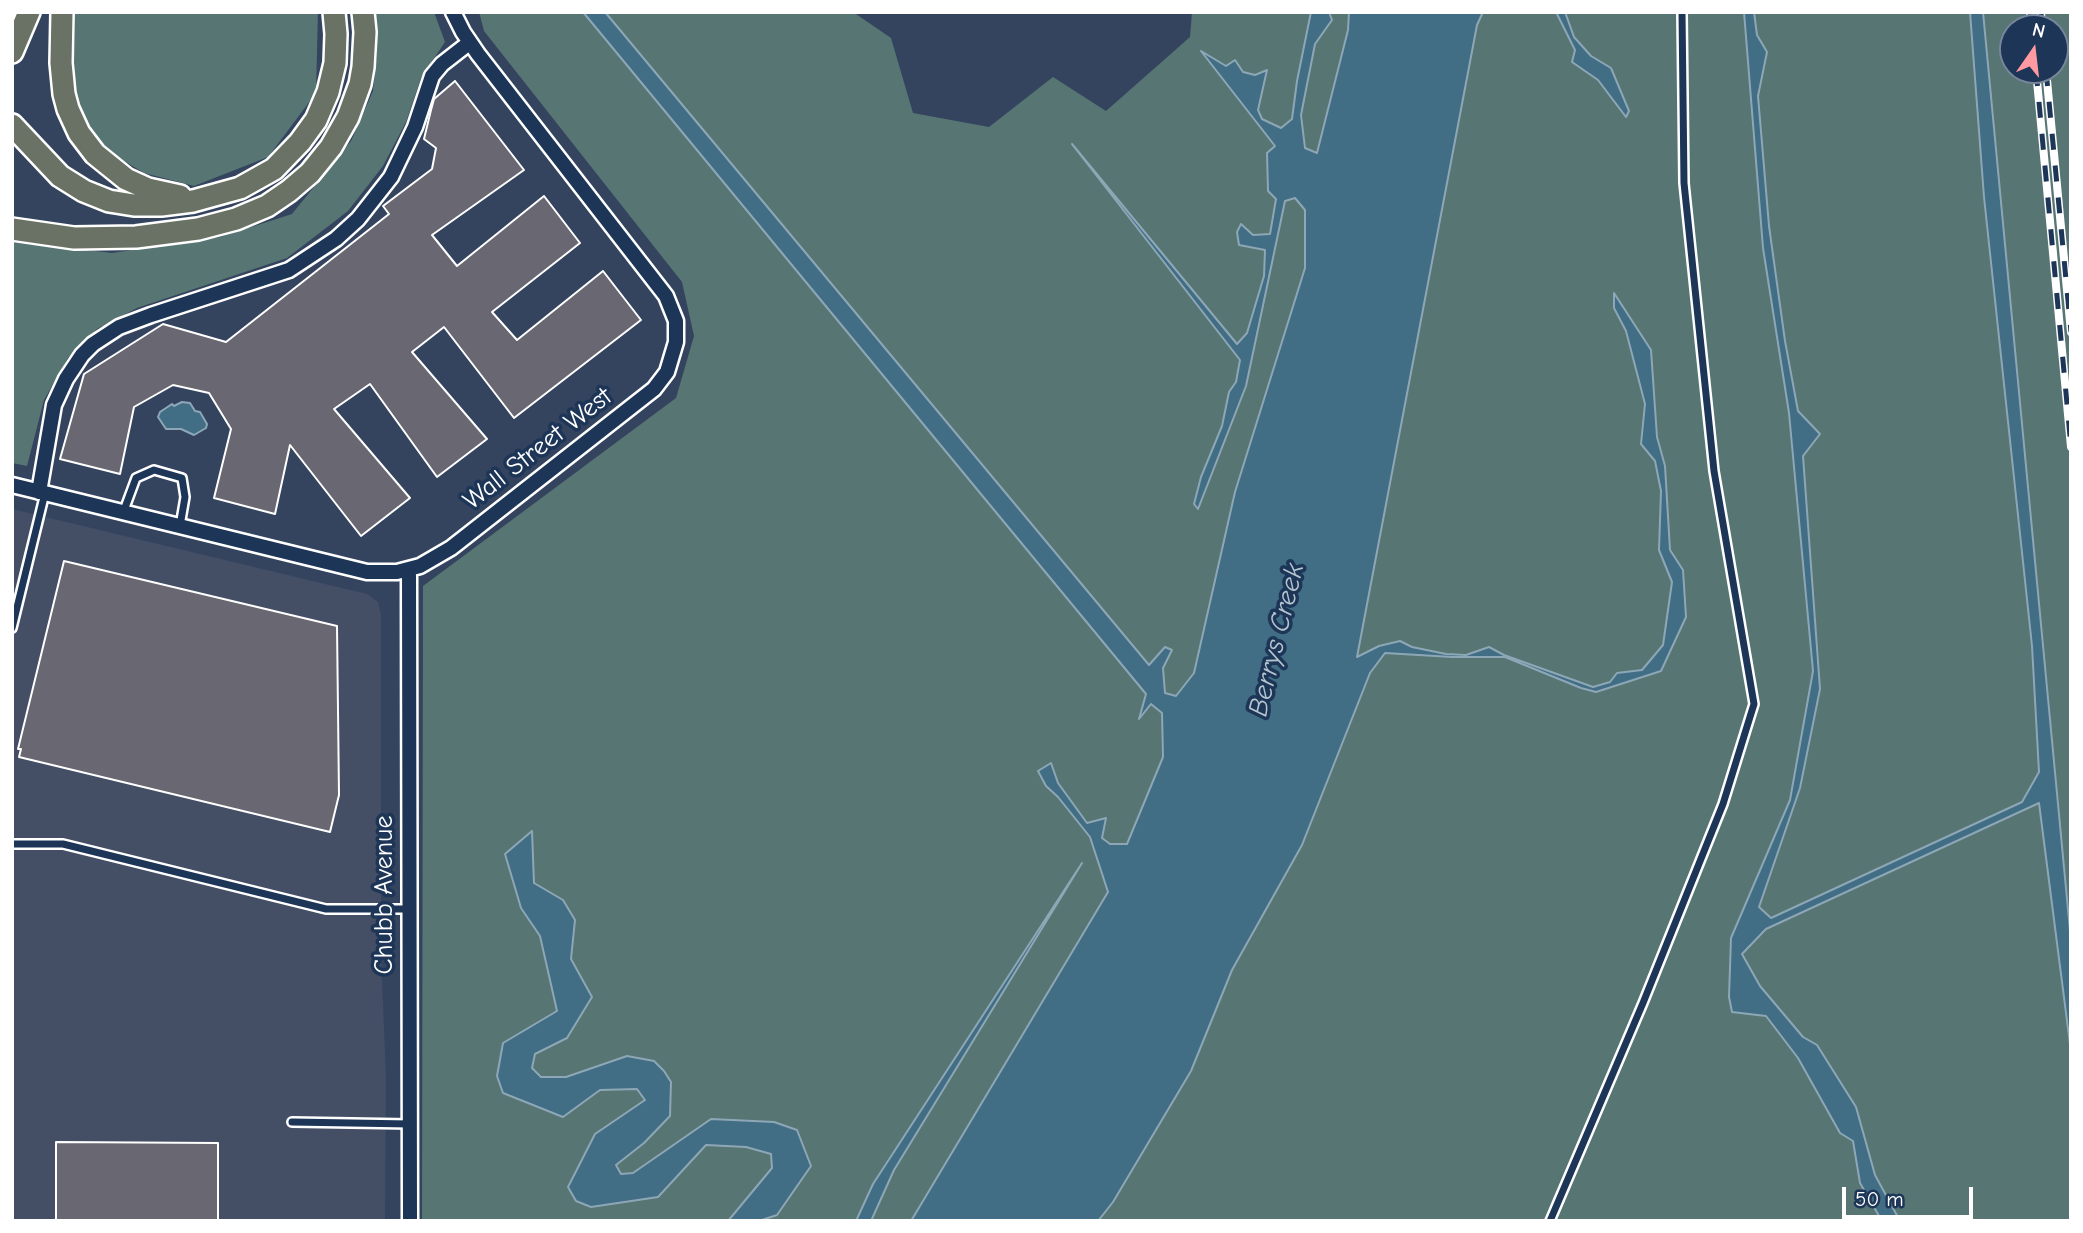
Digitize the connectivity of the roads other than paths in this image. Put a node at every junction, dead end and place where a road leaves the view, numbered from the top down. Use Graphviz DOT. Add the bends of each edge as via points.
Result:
graph roads {
  1 [pos="29,12"];
  2 [pos="62,12"];
  3 [pos="334,12"];
  4 [pos="363,12"];
  5 [pos="453,12"];
  6 [pos="1682,12"];
  7 [pos="469,43"];
  8 [pos="12,52"];
  9 [pos="12,125"];
  10 [pos="227,192"];
  11 [pos="12,229"];
  12 [pos="12,485"];
  13 [pos="42,493"];
  14 [pos="123,513"];
  15 [pos="180,526"];
  16 [pos="409,570"];
  17 [pos="12,628"];
  18 [pos="12,844"];
  19 [pos="410,909"];
  20 [pos="292,1122"];
  21 [pos="410,1124"];
  22 [pos="410,1221"];
  23 [pos="1550,1221"];
  1 -- 8 [label="main road"];
  2 -- 10 [label="main road" via="64,94 73,122 96,154 116,172 148,189 184,196"];
  3 -- 10 [label="main road" via="332,77 316,120 274,169"];
  4 -- 11 [label="main road" via="363,67 348,117 320,162 278,199 236,219 167,234 95,238"];
  5 -- 7 [label="street, Wall Street West"];
  6 -- 23 [label="lane" via="1684,183 1714,471 1754,704 1723,804"];
  7 -- 13 [label="street" via="432,76 415,127 364,226 289,270 134,320 105,335 82,355 54,405"];
  7 -- 16 [label="street, Wall Street West" via="659,284 673,309 676,342 667,372 638,403 451,548"];
  9 -- 10 [label="main road" via="60,176 109,201 161,205"];
  12 -- 13 [label="street, Wall Street West"];
  13 -- 14 [label="street, Wall Street West"];
  13 -- 17 [label="lane"];
  14 -- 15 [label="street, Wall Street West"];
  14 -- 15 [label="lane" via="136,478 155,470 182,478 185,496"];
  15 -- 16 [label="street, Wall Street West" via="367,572"];
  16 -- 19 [label="street, Chubb Avenue"];
  18 -- 19 [label="lane" via="63,844 326,909"];
  19 -- 21 [label="street, Chubb Avenue"];
  20 -- 21 [label="lane"];
  21 -- 22 [label="street, Chubb Avenue"];
}
